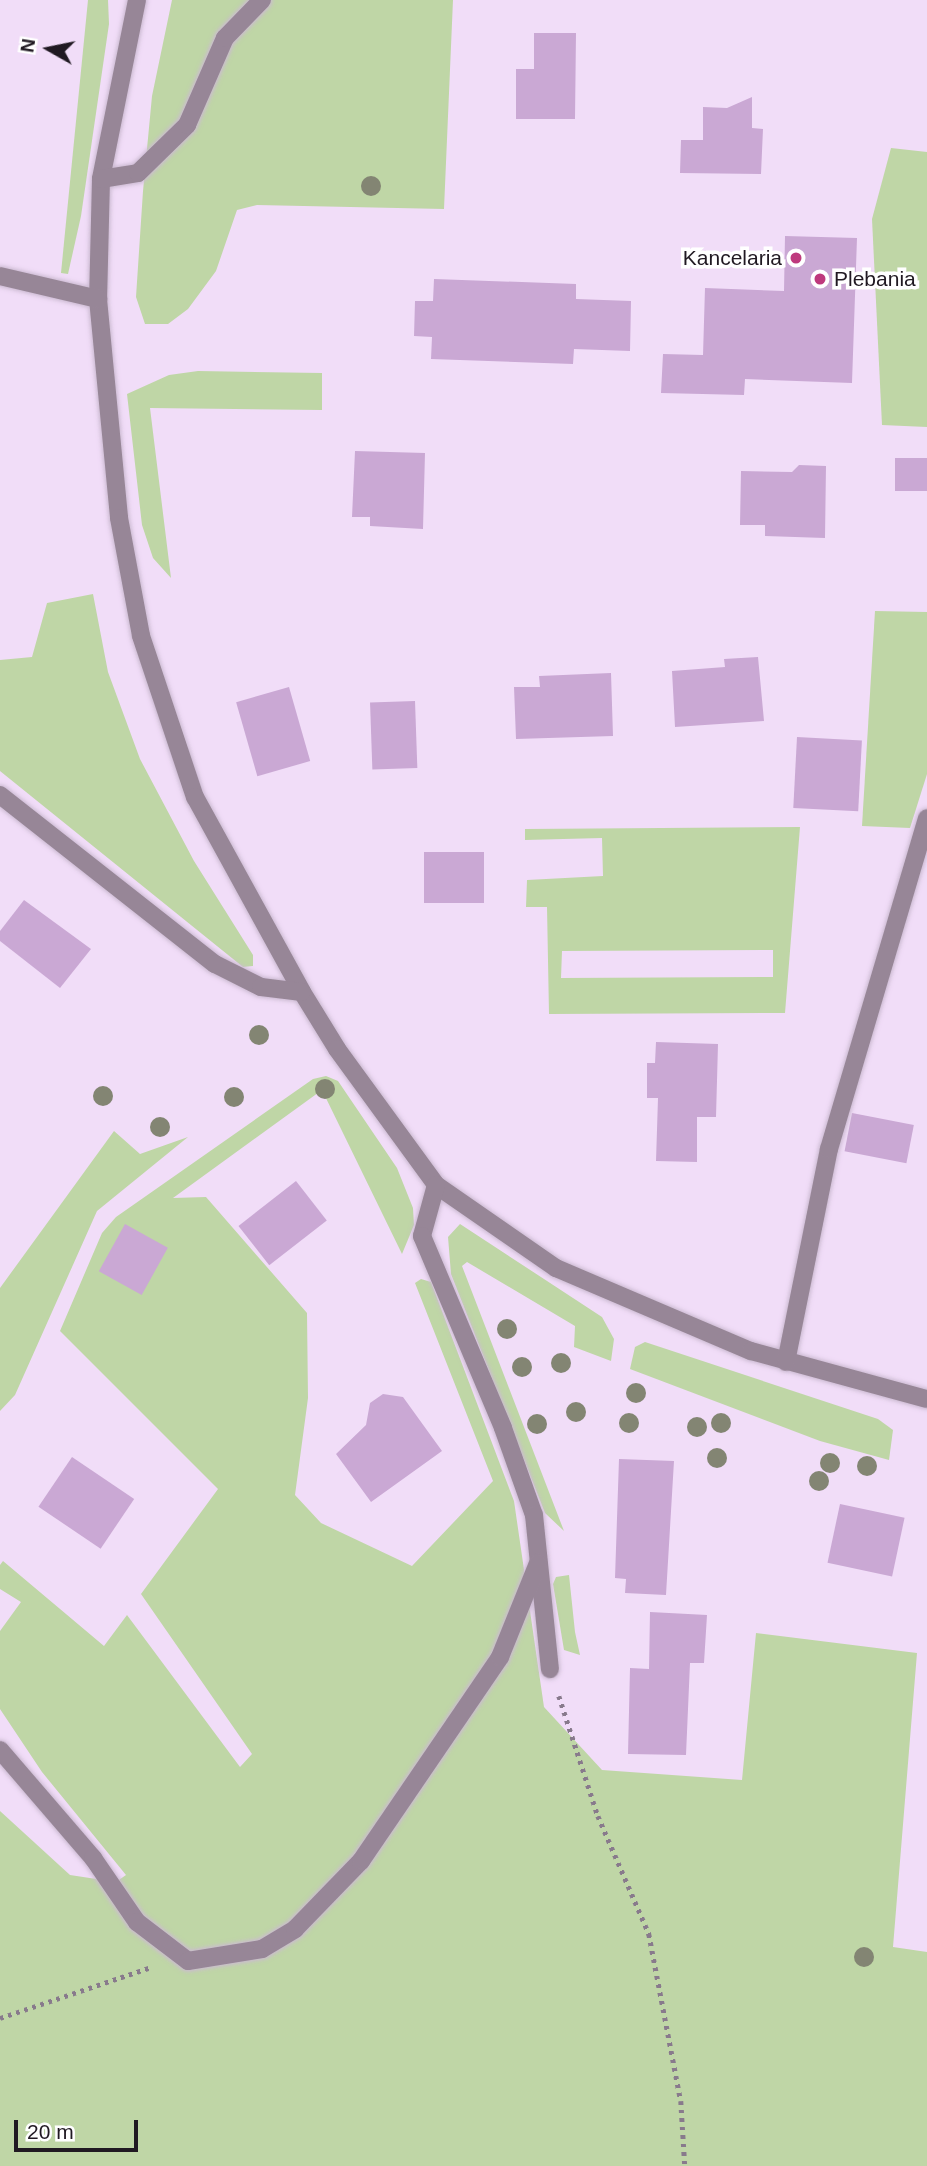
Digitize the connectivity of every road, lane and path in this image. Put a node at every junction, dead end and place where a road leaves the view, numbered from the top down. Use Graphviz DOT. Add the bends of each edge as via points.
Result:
graph roads {
  1 [pos="137,0"];
  2 [pos="262,0"];
  3 [pos="101,178"];
  4 [pos="0,276"];
  5 [pos="98,299"];
  6 [pos="0,795"];
  7 [pos="927,818"];
  8 [pos="302,992"];
  9 [pos="436,1185"];
  10 [pos="786,1362"];
  11 [pos="927,1399"];
  12 [pos="538,1563"];
  13 [pos="550,1669"];
  14 [pos="0,1750"];
  15 [pos="188,1961"];
  16 [pos="0,2018"];
  17 [pos="685,2166"];
  1 -- 3 [label="street"];
  2 -- 3 [label="street" via="225,38 187,125 138,173"];
  3 -- 5 [label="street"];
  4 -- 5 [label="street"];
  5 -- 8 [label="street" via="119,518 141,636 157,693 195,797"];
  6 -- 8 [label="street" via="215,964 261,987"];
  7 -- 10 [label="street" via="829,1149"];
  8 -- 9 [label="street" via="337,1049"];
  9 -- 10 [label="street" via="556,1268"];
  9 -- 12 [label="street" via="422,1236 534,1515"];
  10 -- 11 [label="street"];
  12 -- 13 [label="street"];
  12 -- 15 [label="street" via="500,1657 361,1861 322,1905 262,1949"];
  13 -- 17 [label="path" via="598,1816 649,1934 681,2101"];
  14 -- 15 [label="street" via="93,1858 132,1916"];
  15 -- 16 [label="path" via="148,1968"];
}
